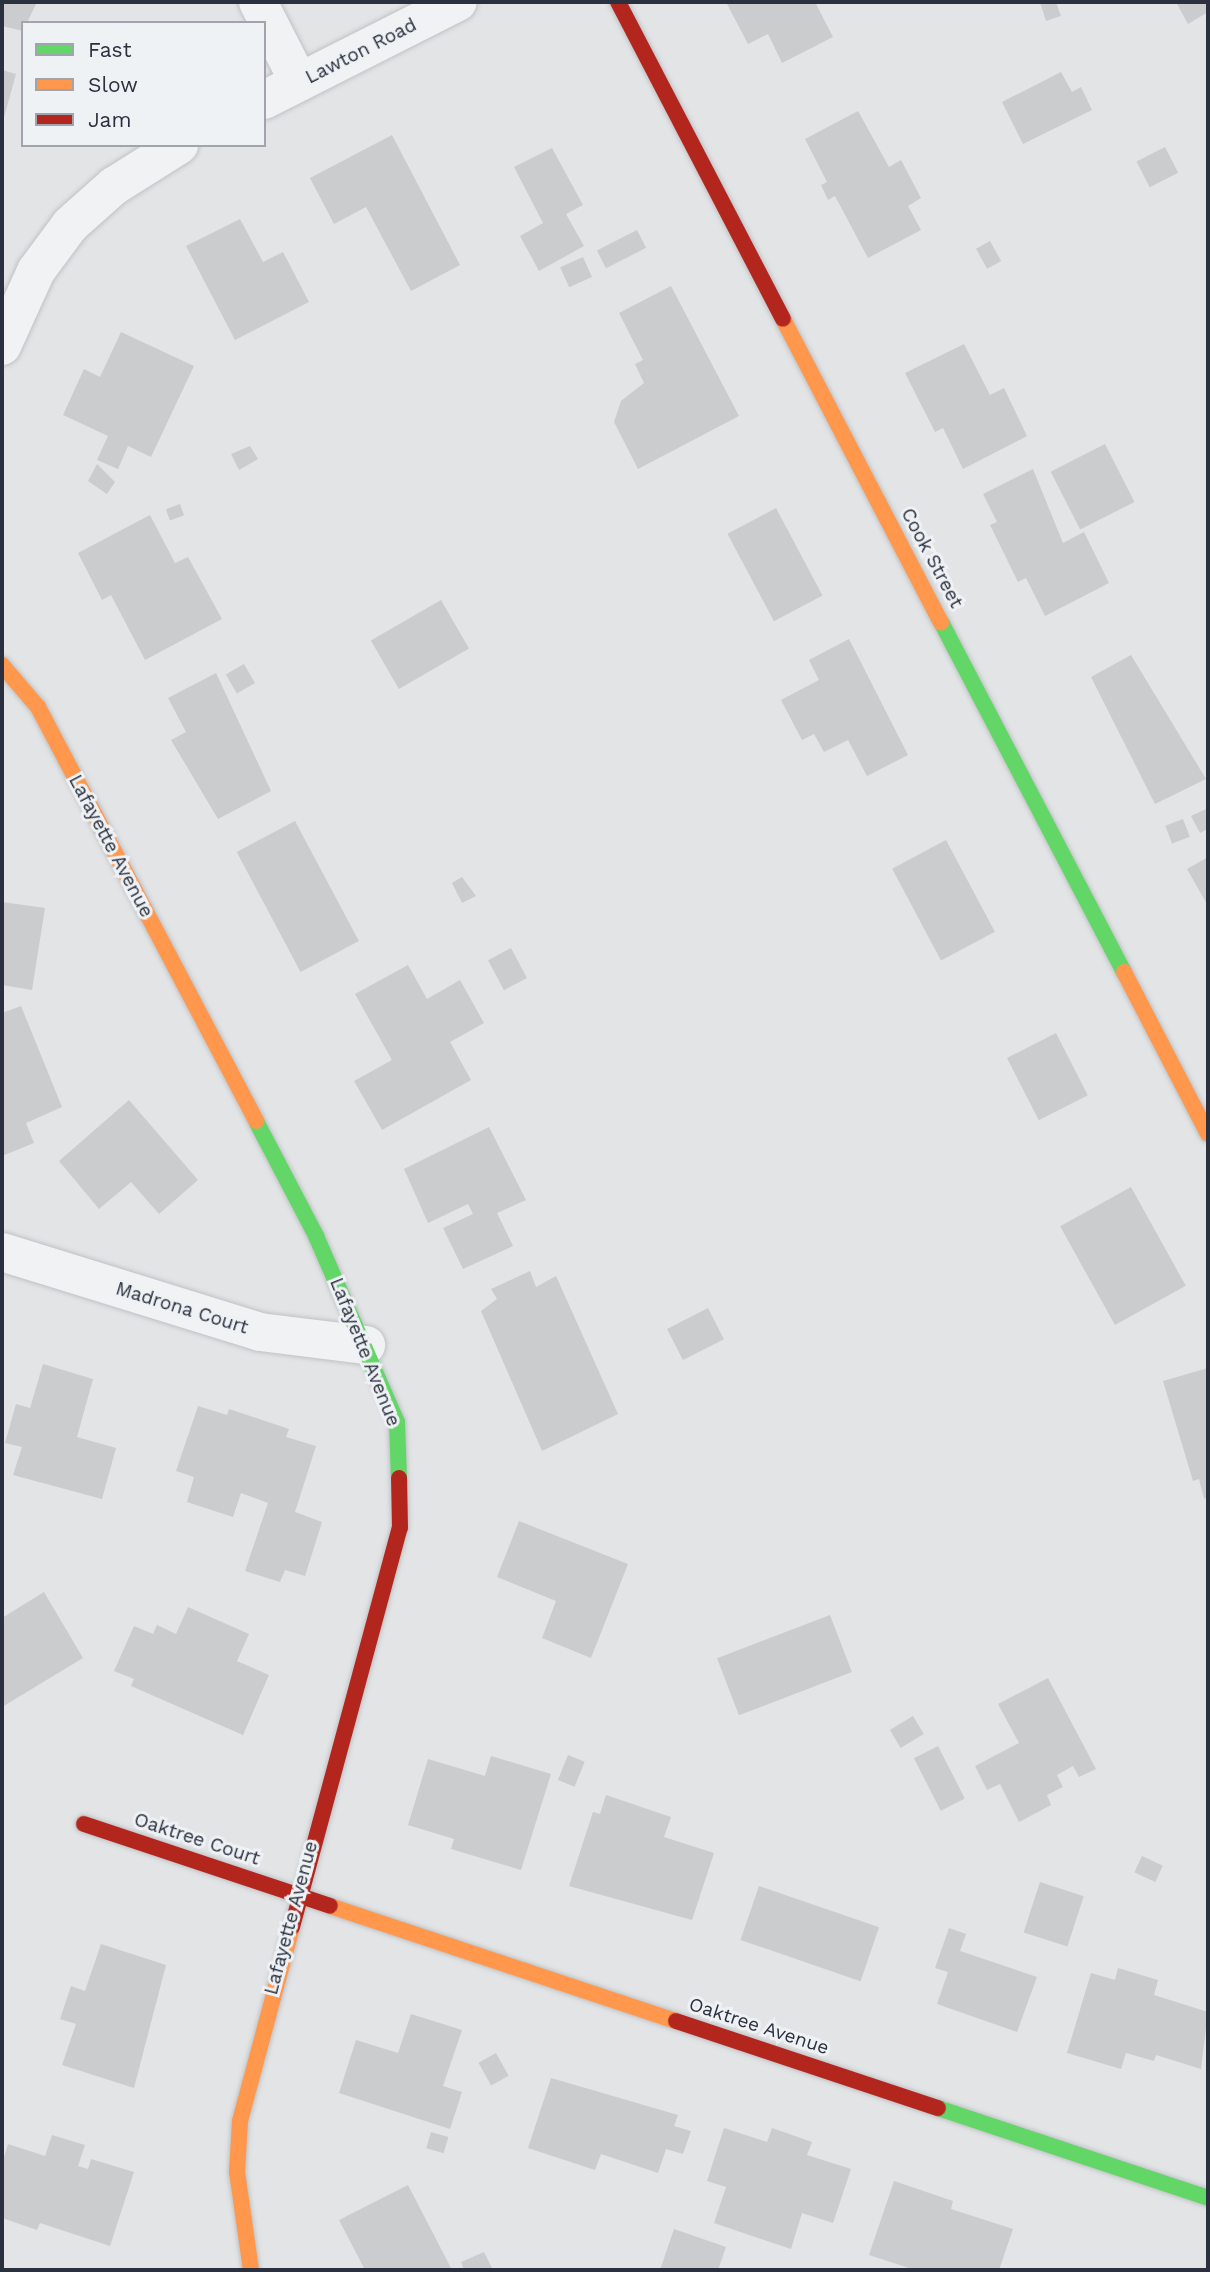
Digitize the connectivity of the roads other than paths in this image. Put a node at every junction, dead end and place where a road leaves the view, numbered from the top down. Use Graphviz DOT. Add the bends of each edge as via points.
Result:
graph roads {
  1 [pos="258,2"];
  2 [pos="458,2"];
  3 [pos="618,2"];
  4 [pos="299,82"];
  5 [pos="266,99"];
  6 [pos="177,147"];
  7 [pos="2,346"];
  8 [pos="2,665"];
  9 [pos="1208,1134"];
  10 [pos="2,1252"];
  11 [pos="366,1345"];
  12 [pos="84,1824"];
  13 [pos="297,1895"];
  14 [pos="1208,2198"];
  15 [pos="251,2270"];
  1 -- 4 [label="street"];
  2 -- 4 [label="street, Lawton Road"];
  3 -- 9 [label="street, Cook Street"];
  4 -- 5 [label="street, Lawton Road"];
  6 -- 7 [label="street" via="114,186 71,225 36,271"];
  8 -- 11 [label="street, Lafayette Avenue" via="38,707 316,1236"];
  10 -- 11 [label="street, Madrona Court" via="260,1332"];
  11 -- 13 [label="street, Lafayette Avenue" via="397,1422 403,1492 400,1528"];
  12 -- 13 [label="street, Oaktree Court"];
  13 -- 14 [label="street, Oaktree Avenue"];
  13 -- 15 [label="street, Lafayette Avenue" via="240,2121 237,2172"];
}
